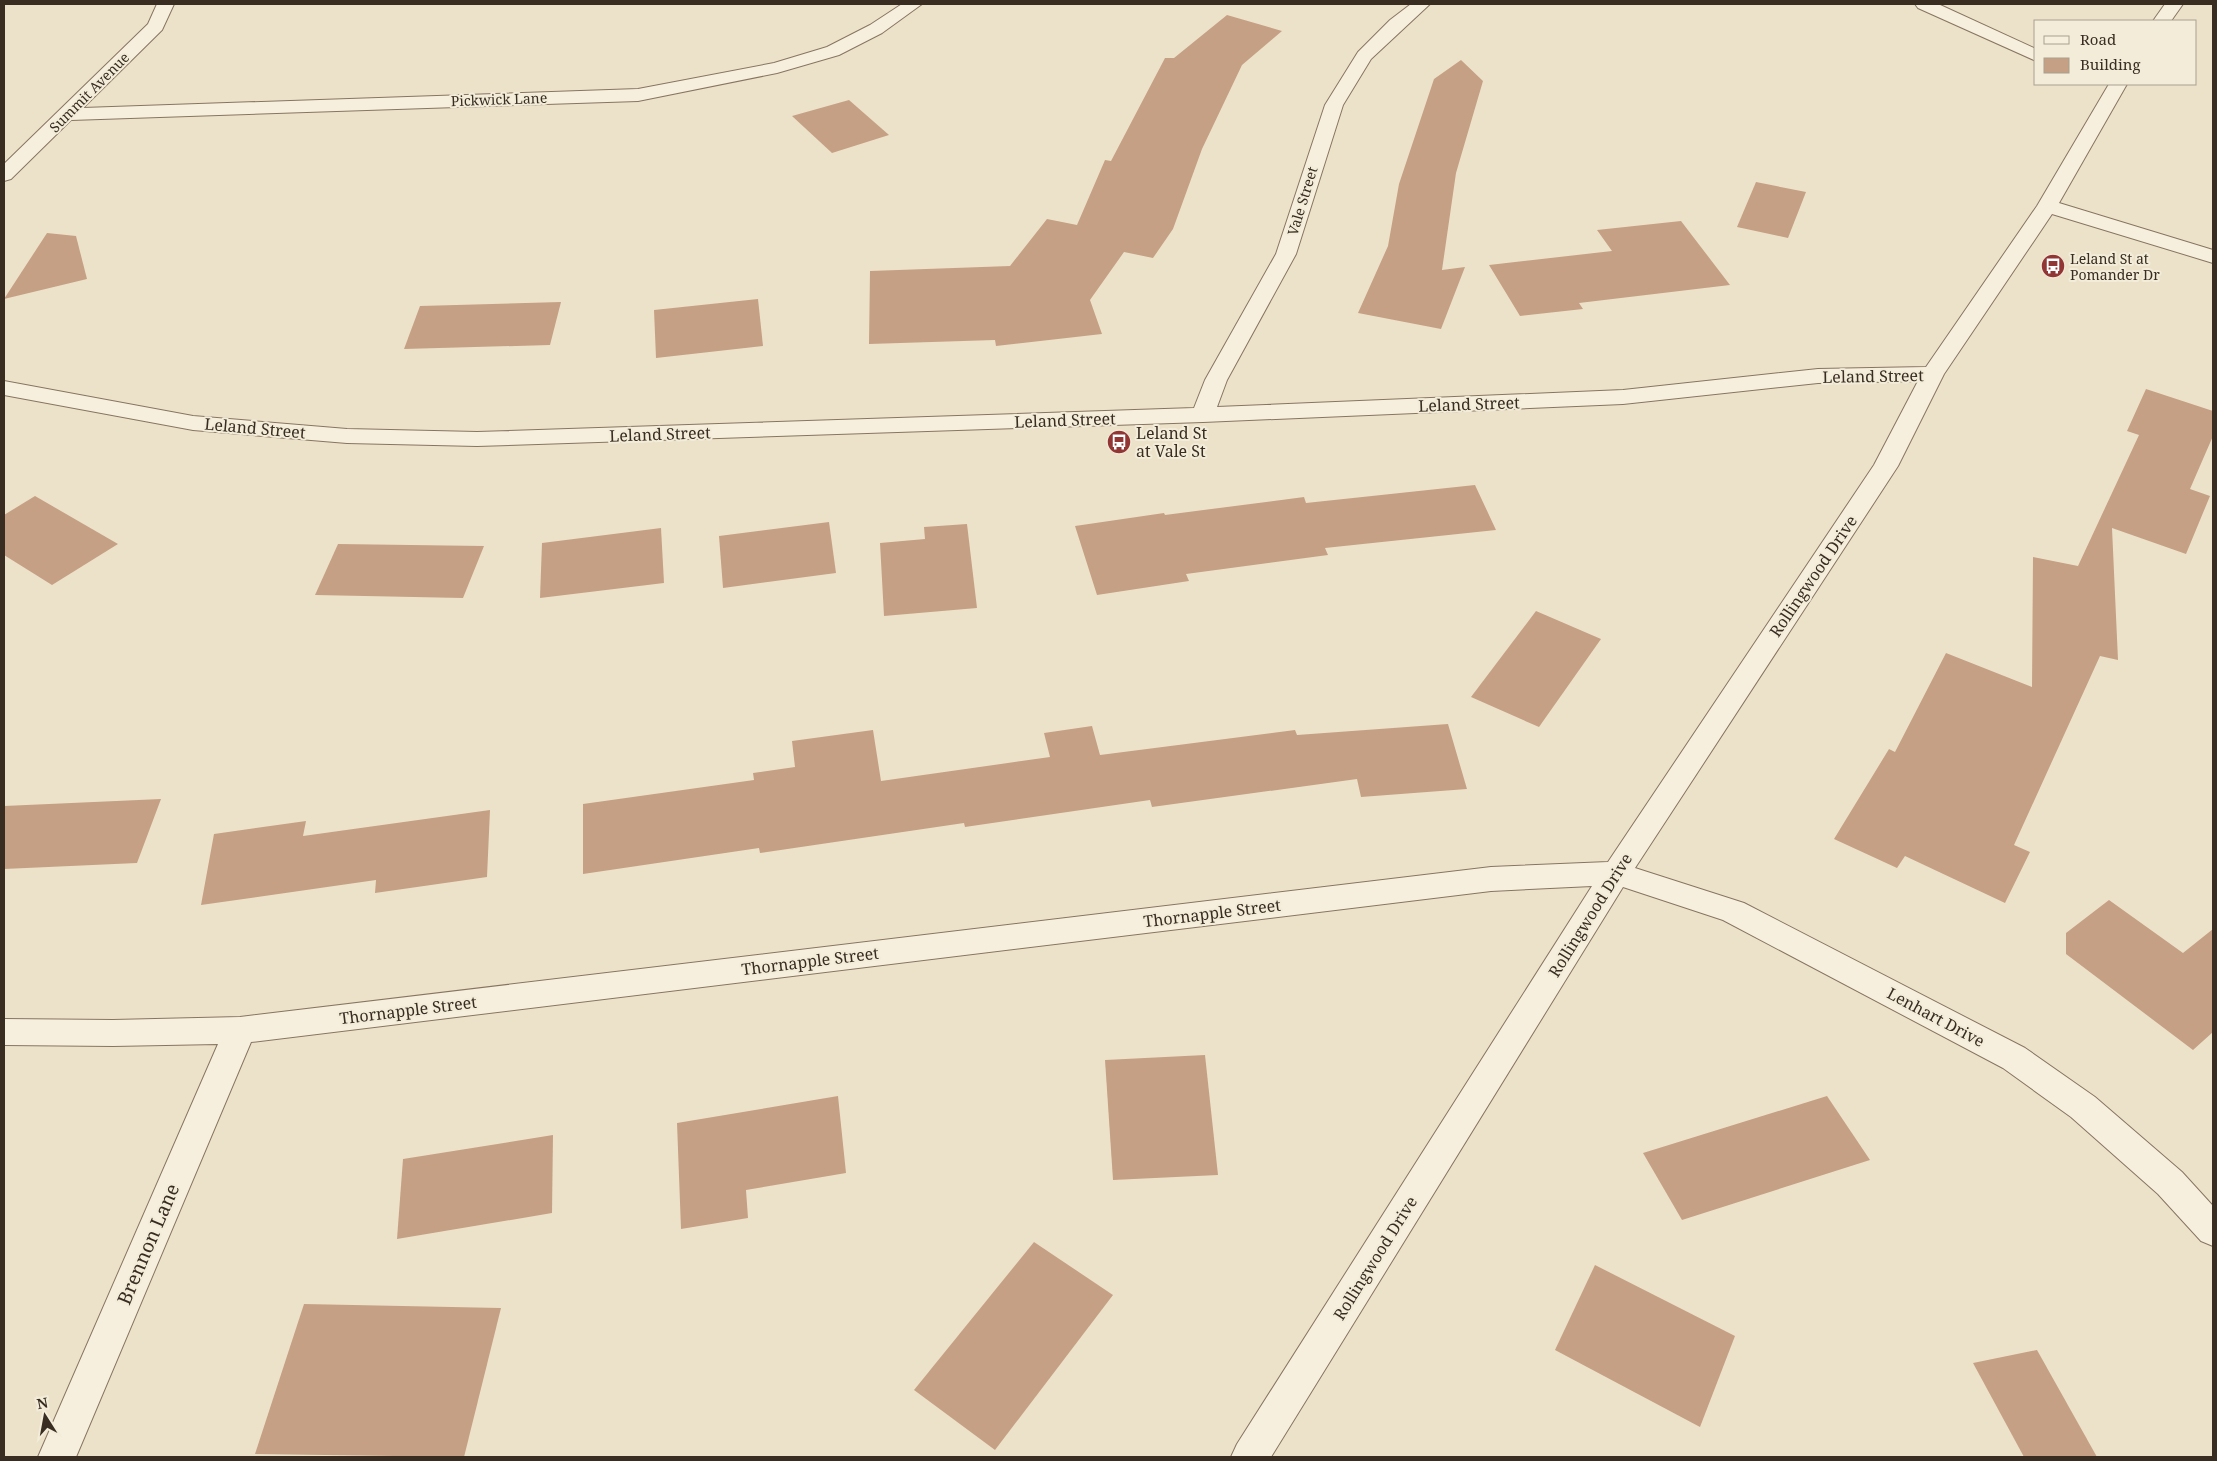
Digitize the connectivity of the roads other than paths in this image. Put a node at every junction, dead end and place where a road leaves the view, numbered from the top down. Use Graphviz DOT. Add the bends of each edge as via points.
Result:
graph roads {
  1 [pos="165,4"];
  2 [pos="913,4"];
  3 [pos="1421,4"];
  4 [pos="1924,4"];
  5 [pos="2174,4"];
  6 [pos="2163,20"];
  7 [pos="2034,55"];
  8 [pos="2109,86"];
  9 [pos="67,114"];
  10 [pos="4,175"];
  11 [pos="2047,206"];
  12 [pos="2213,257"];
  13 [pos="1933,374"];
  14 [pos="4,388"];
  15 [pos="1203,415"];
  16 [pos="1616,873"];
  17 [pos="240,1030"];
  18 [pos="4,1032"];
  19 [pos="2213,1230"];
  20 [pos="57,1457"];
  21 [pos="1250,1457"];
  1 -- 9 [label="street, Summit Avenue" via="156,26"];
  2 -- 9 [label="street, Pickwick Lane" via="876,29 833,51 777,68 638,94"];
  3 -- 15 [label="street, Vale Street" via="1364,56 1334,105 1286,254 1216,380"];
  4 -- 7 [label="street"];
  5 -- 6 [label="street"];
  8 -- 11 [label="street, Leland Street"];
  9 -- 10 [label="street, Summit Avenue"];
  11 -- 12 [label="street"];
  11 -- 13 [label="street, Leland Street"];
  13 -- 15 [label="street, Leland Street" via="1818,376 1623,397"];
  13 -- 16 [label="street, Rollingwood Drive" via="1886,466"];
  14 -- 15 [label="street, Leland Street" via="193,423 347,436 468,439"];
  16 -- 17 [label="street, Thornapple Street" via="1481,880"];
  16 -- 19 [label="street, Lenhart Drive" via="1733,911 2014,1058 2090,1113 2170,1183"];
  16 -- 21 [label="street, Rollingwood Drive"];
  17 -- 18 [label="street, Thornapple Street"];
  17 -- 20 [label="street, Brennon Lane"];
}
